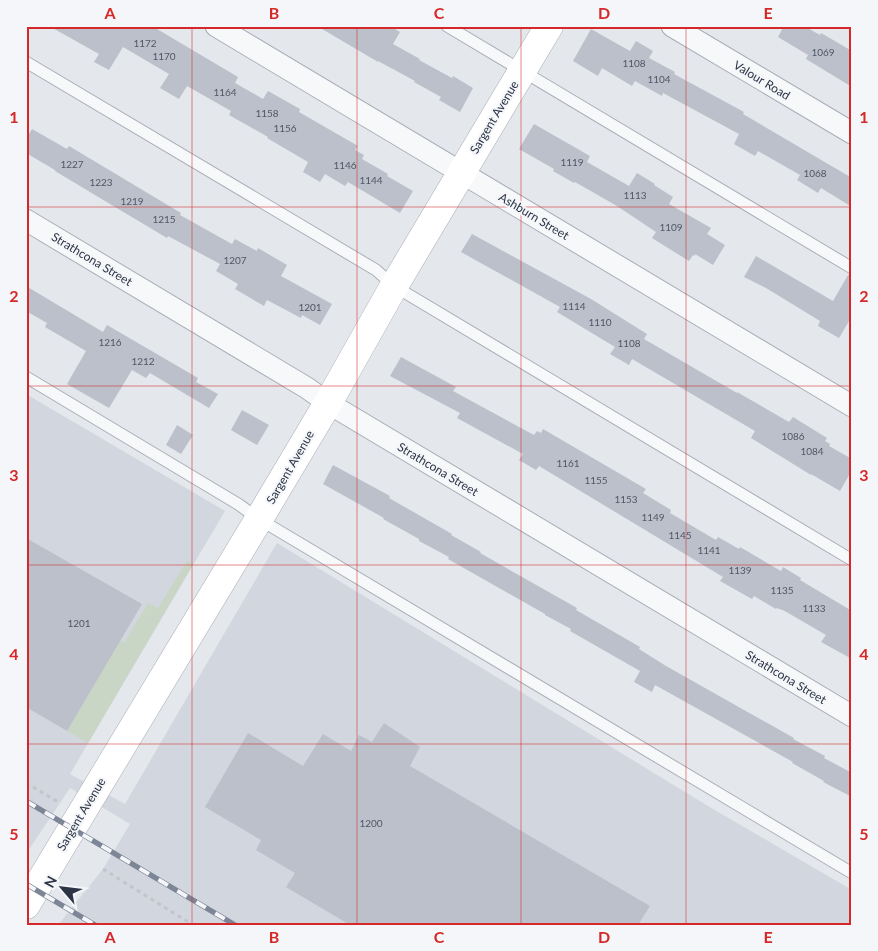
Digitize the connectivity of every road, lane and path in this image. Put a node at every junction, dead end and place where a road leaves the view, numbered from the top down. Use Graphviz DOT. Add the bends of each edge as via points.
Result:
graph roads {
  1 [pos="216,26"];
  2 [pos="447,26"];
  3 [pos="549,26"];
  4 [pos="672,26"];
  5 [pos="26,62"];
  6 [pos="522,71"];
  7 [pos="852,133"];
  8 [pos="461,173"];
  9 [pos="26,220"];
  10 [pos="852,268"];
  11 [pos="394,286"];
  12 [pos="26,377"];
  13 [pos="328,403"];
  14 [pos="852,406"];
  15 [pos="259,519"];
  16 [pos="852,560"];
  17 [pos="852,716"];
  18 [pos="26,783"];
  19 [pos="81,815"];
  20 [pos="103,869"];
  21 [pos="852,873"];
  22 [pos="26,905"];
  23 [pos="193,925"];
  1 -- 8 [label="street, Ashburn Street"];
  2 -- 6 [label="lane"];
  3 -- 6 [label="main road, Sargent Avenue"];
  4 -- 7 [label="street, Valour Road"];
  5 -- 11 [label="lane" via="376,270"];
  6 -- 8 [label="main road, Sargent Avenue"];
  6 -- 10 [label="lane"];
  8 -- 11 [label="main road, Sargent Avenue"];
  8 -- 14 [label="street, Ashburn Street"];
  9 -- 13 [label="street, Strathcona Street"];
  11 -- 13 [label="main road, Sargent Avenue"];
  11 -- 16 [label="lane"];
  12 -- 15 [label="lane"];
  13 -- 15 [label="main road, Sargent Avenue"];
  13 -- 17 [label="street, Strathcona Street"];
  15 -- 19 [label="main road, Sargent Avenue"];
  15 -- 21 [label="lane"];
  18 -- 19 [label="path"];
  19 -- 22 [label="main road, Sargent Avenue"];
  20 -- 23 [label="path"];
}
